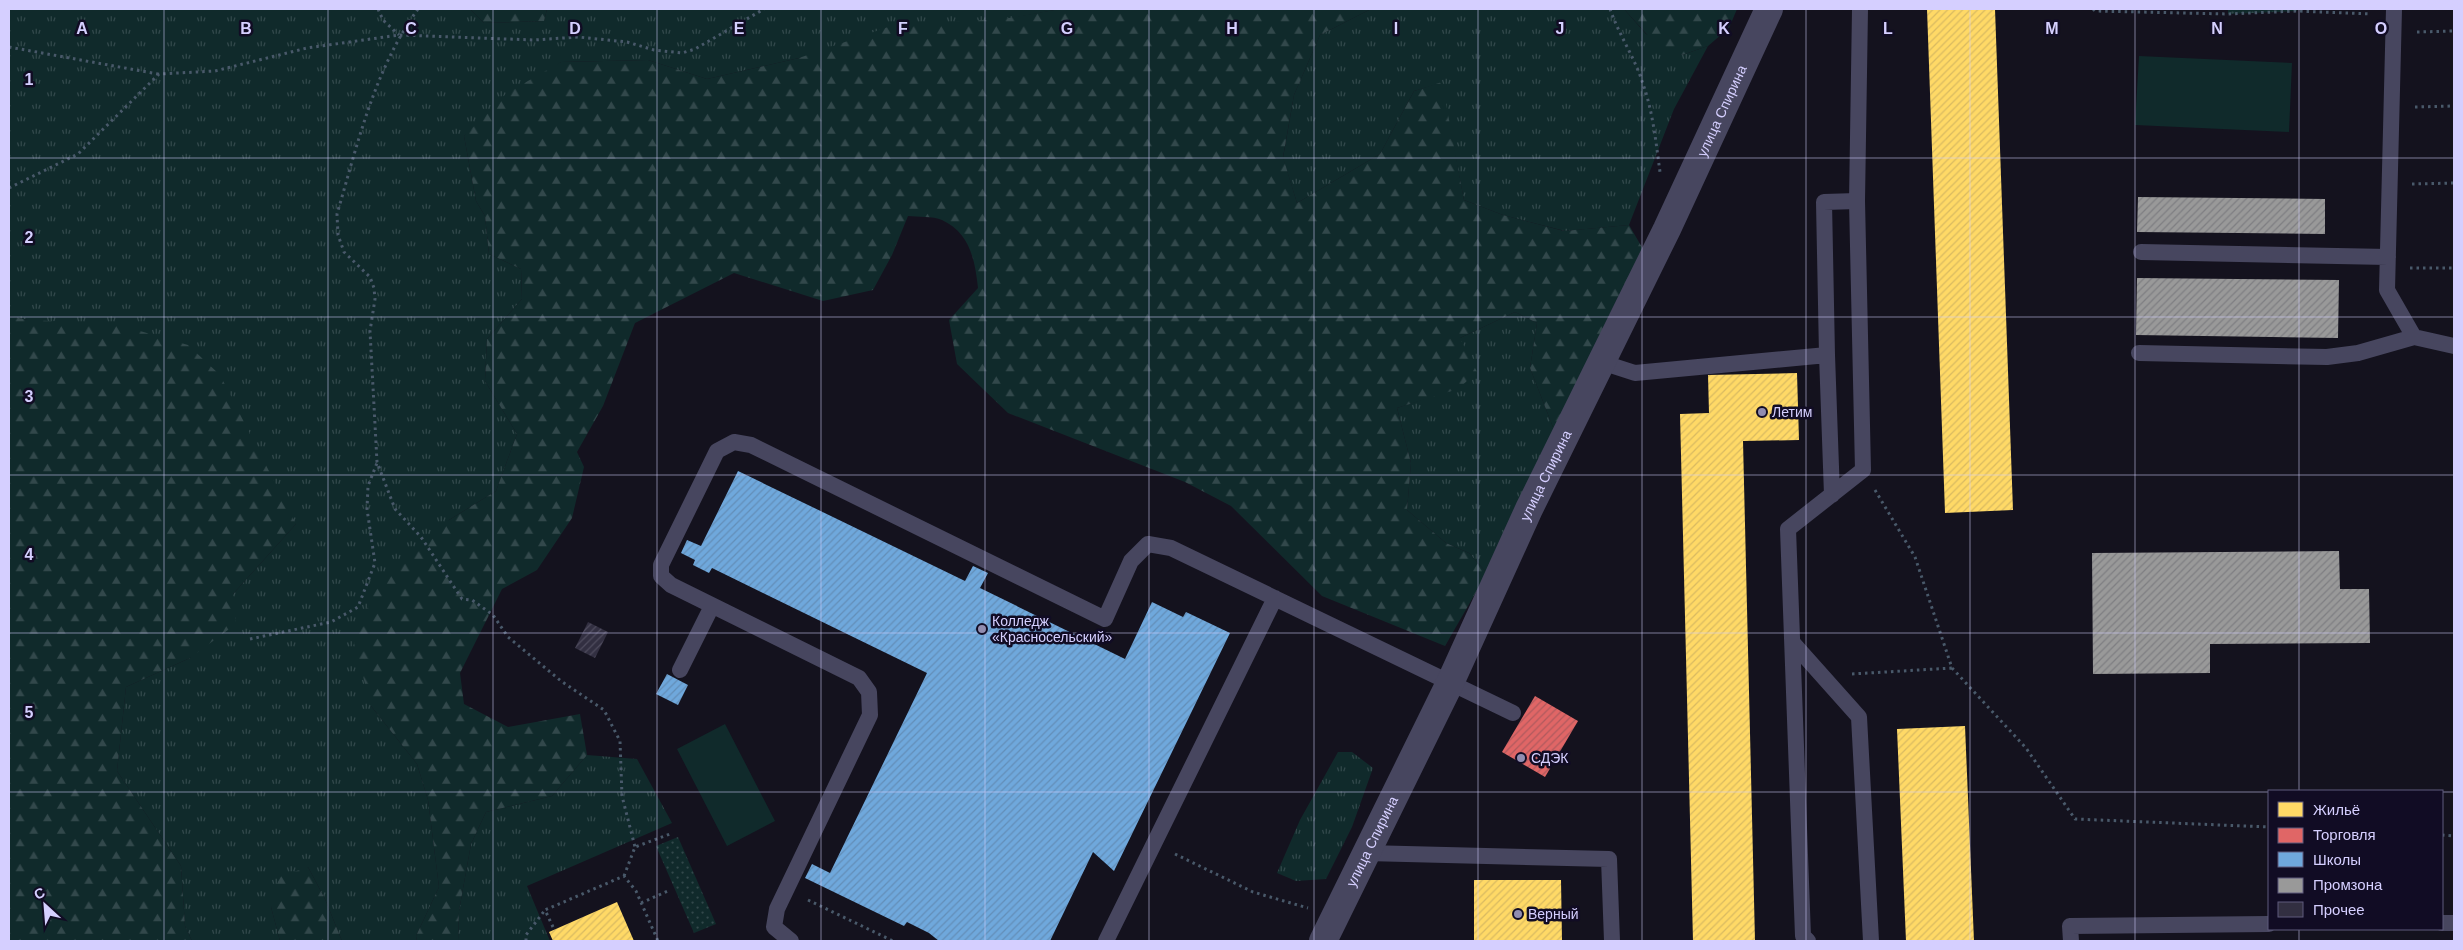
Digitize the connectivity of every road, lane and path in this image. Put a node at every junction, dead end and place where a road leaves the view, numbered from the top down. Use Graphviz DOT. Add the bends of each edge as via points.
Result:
graph roads {
  1 [pos="378,9"];
  2 [pos="418,9"];
  3 [pos="764,9"];
  4 [pos="1610,9"];
  5 [pos="1769,9"];
  6 [pos="1860,9"];
  7 [pos="2093,9"];
  8 [pos="2394,12"];
  9 [pos="2454,31"];
  10 [pos="2394,33"];
  11 [pos="399,35"];
  12 [pos="9,47"];
  13 [pos="159,74"];
  14 [pos="2454,106"];
  15 [pos="2392,108"];
  16 [pos="1661,182"];
  17 [pos="2454,183"];
  18 [pos="2390,184"];
  19 [pos="9,188"];
  20 [pos="1857,200"];
  21 [pos="2141,252"];
  22 [pos="2388,263"];
  23 [pos="2454,268"];
  24 [pos="2414,337"];
  25 [pos="2454,346"];
  26 [pos="2139,353"];
  27 [pos="1827,355"];
  28 [pos="1602,362"];
  29 [pos="377,462"];
  30 [pos="1863,470"];
  31 [pos="1832,494"];
  32 [pos="1275,598"];
  33 [pos="712,606"];
  34 [pos="250,639"];
  35 [pos="1793,643"];
  36 [pos="1952,668"];
  37 [pos="680,670"];
  38 [pos="1823,676"];
  39 [pos="1450,683"];
  40 [pos="1513,713"];
  41 [pos="2268,827"];
  42 [pos="670,834"];
  43 [pos="1154,844"];
  44 [pos="635,847"];
  45 [pos="1366,853"];
  46 [pos="624,876"];
  47 [pos="670,890"];
  48 [pos="786,890"];
  49 [pos="641,903"];
  50 [pos="545,910"];
  51 [pos="1335,916"];
  52 [pos="2268,924"];
  53 [pos="553,927"];
  54 [pos="526,941"];
  55 [pos="658,941"];
  56 [pos="791,941"];
  57 [pos="892,941"];
  58 [pos="1106,941"];
  59 [pos="1323,941"];
  60 [pos="1612,941"];
  61 [pos="1808,941"];
  62 [pos="1871,941"];
  63 [pos="2070,941"];
  1 -- 11 [label="path" via="383,20"];
  2 -- 11 [label="path"];
  3 -- 11 [label="path" via="682,54 627,42 578,37 534,40"];
  4 -- 16 [label="path" via="1643,83 1655,135"];
  5 -- 28 [label="street, улица Спирина"];
  6 -- 20 [label="lane"];
  7 -- 8 [label="path" via="2228,14"];
  8 -- 10 [label="lane"];
  9 -- 10 [label="path"];
  10 -- 15 [label="lane"];
  11 -- 13 [label="path" via="307,48 215,71"];
  11 -- 29 [label="path" via="373,94 337,214 338,235 344,252 370,277 374,288 370,331"];
  12 -- 13 [label="path"];
  13 -- 19 [label="path" via="78,154"];
  14 -- 15 [label="path"];
  15 -- 18 [label="lane"];
  17 -- 18 [label="path"];
  18 -- 22 [label="lane"];
  20 -- 27 [label="lane" via="1824,202"];
  20 -- 30 [label="lane"];
  21 -- 22 [label="lane"];
  22 -- 23 [label="path"];
  22 -- 24 [label="lane" via="2387,290"];
  24 -- 25 [label="lane"];
  24 -- 26 [label="lane" via="2358,353 2327,357"];
  27 -- 28 [label="lane" via="1635,372"];
  27 -- 31 [label="lane"];
  28 -- 39 [label="street, улица Спирина" via="1529,509"];
  29 -- 34 [label="path" via="368,486 366,509 375,563 358,607 331,622"];
  29 -- 44 [label="path" via="395,510 421,537 462,599 472,600 493,615 508,637 561,681 604,710 620,741 622,796"];
  30 -- 31 [label="lane"];
  30 -- 36 [label="path" via="1915,557"];
  31 -- 35 [label="lane" via="1788,529"];
  32 -- 33 [label="lane" via="1171,548 1148,544 1131,561 1105,618 751,445 734,442 717,451 661,564 661,576 671,585"];
  32 -- 39 [label="lane"];
  32 -- 43 [label="lane"];
  33 -- 37 [label="lane"];
  33 -- 48 [label="lane" via="859,678 869,692 870,715"];
  35 -- 38 [label="lane"];
  35 -- 61 [label="lane" via="1804,936"];
  36 -- 38 [label="path"];
  36 -- 41 [label="path" via="2026,748 2075,818"];
  38 -- 62 [label="lane" via="1859,717"];
  39 -- 40 [label="lane"];
  39 -- 45 [label="street, улица Спирина"];
  42 -- 44 [label="path"];
  43 -- 51 [label="path" via="1253,892"];
  43 -- 58 [label="lane"];
  44 -- 46 [label="path"];
  45 -- 51 [label="street, улица Спирина"];
  45 -- 60 [label="lane" via="1609,859"];
  46 -- 49 [label="path"];
  46 -- 50 [label="path"];
  47 -- 49 [label="path"];
  48 -- 56 [label="lane" via="777,909 774,927"];
  48 -- 57 [label="path"];
  49 -- 55 [label="path"];
  50 -- 53 [label="path"];
  50 -- 54 [label="path" via="526,935"];
  51 -- 59 [label="street, улица Спирина"];
  52 -- 63 [label="lane" via="2070,926"];
}
